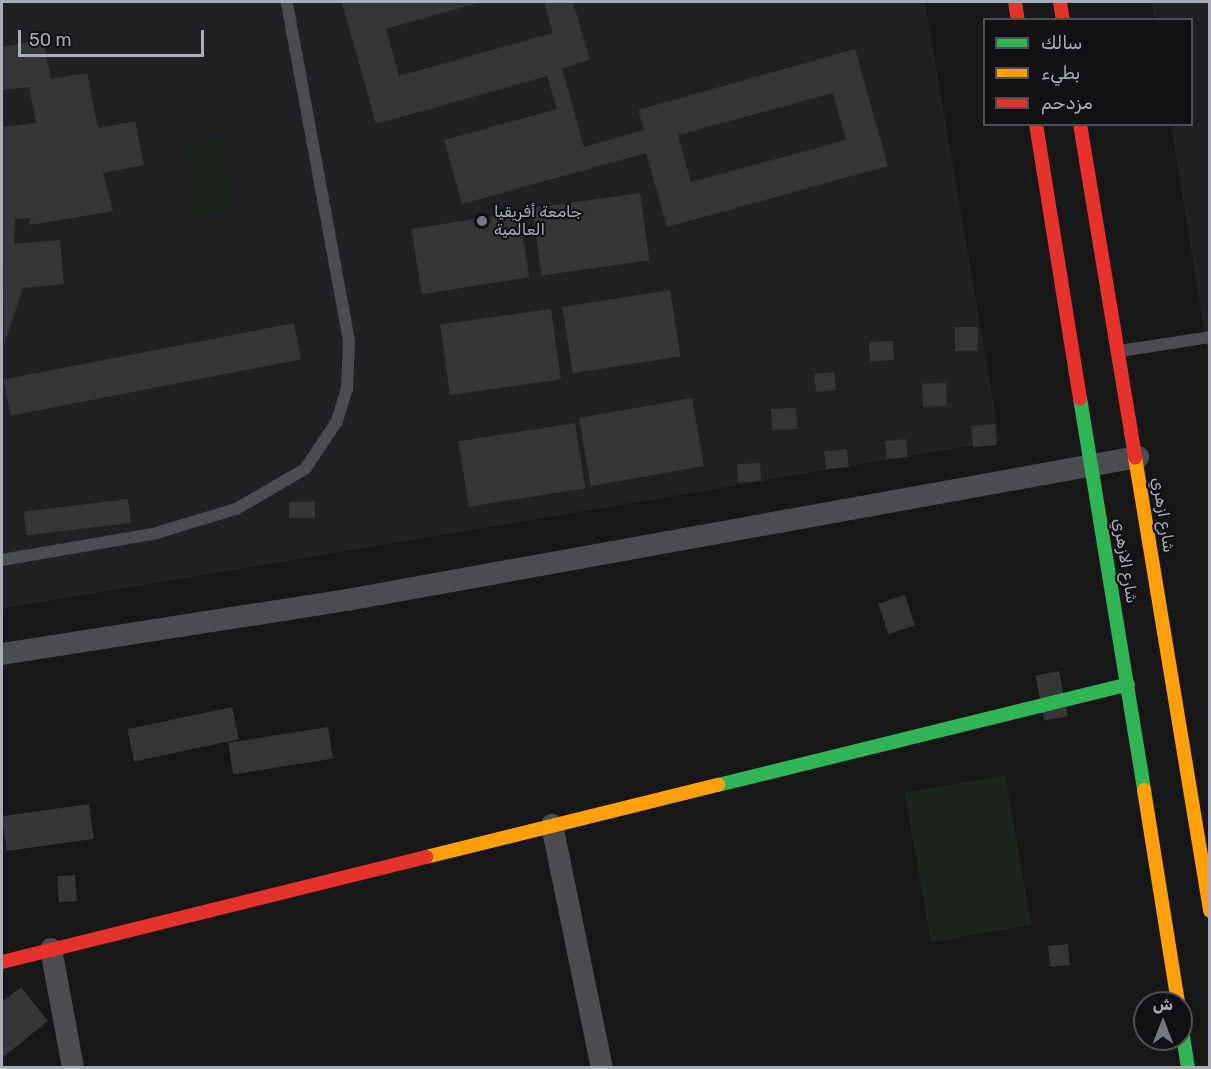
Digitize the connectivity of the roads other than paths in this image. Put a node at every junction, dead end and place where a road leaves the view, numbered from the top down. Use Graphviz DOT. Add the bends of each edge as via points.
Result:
graph roads {
  1 [pos="287,2"];
  2 [pos="1015,2"];
  3 [pos="1060,2"];
  4 [pos="1018,18"];
  5 [pos="1063,18"];
  6 [pos="1035,126"];
  7 [pos="1080,126"];
  8 [pos="1209,337"];
  9 [pos="1119,351"];
  10 [pos="1137,457"];
  11 [pos="1093,465"];
  12 [pos="2,560"];
  13 [pos="2,654"];
  14 [pos="1128,684"];
  15 [pos="552,825"];
  16 [pos="1209,911"];
  17 [pos="51,949"];
  18 [pos="2,962"];
  19 [pos="1176,991"];
  20 [pos="1185,1051"];
  21 [pos="73,1068"];
  22 [pos="602,1068"];
  23 [pos="1188,1068"];
  1 -- 12 [label="lane" via="349,341 347,389 337,421 305,469 236,509 153,534"];
  2 -- 4 [label="main road"];
  3 -- 5 [label="main road"];
  6 -- 11 [label="main road, شارع الازهري"];
  7 -- 9 [label="main road, شارع ازهري"];
  8 -- 9 [label="lane"];
  9 -- 10 [label="main road, شارع ازهري"];
  10 -- 11 [label="street"];
  10 -- 16 [label="main road, شارع ازهري"];
  11 -- 13 [label="street" via="347,600"];
  11 -- 14 [label="main road, شارع الازهري"];
  14 -- 15 [label="main road"];
  14 -- 19 [label="main road, شارع الازهري"];
  15 -- 17 [label="main road"];
  15 -- 22 [label="street"];
  17 -- 18 [label="main road"];
  17 -- 21 [label="street"];
  20 -- 23 [label="main road"];
}
